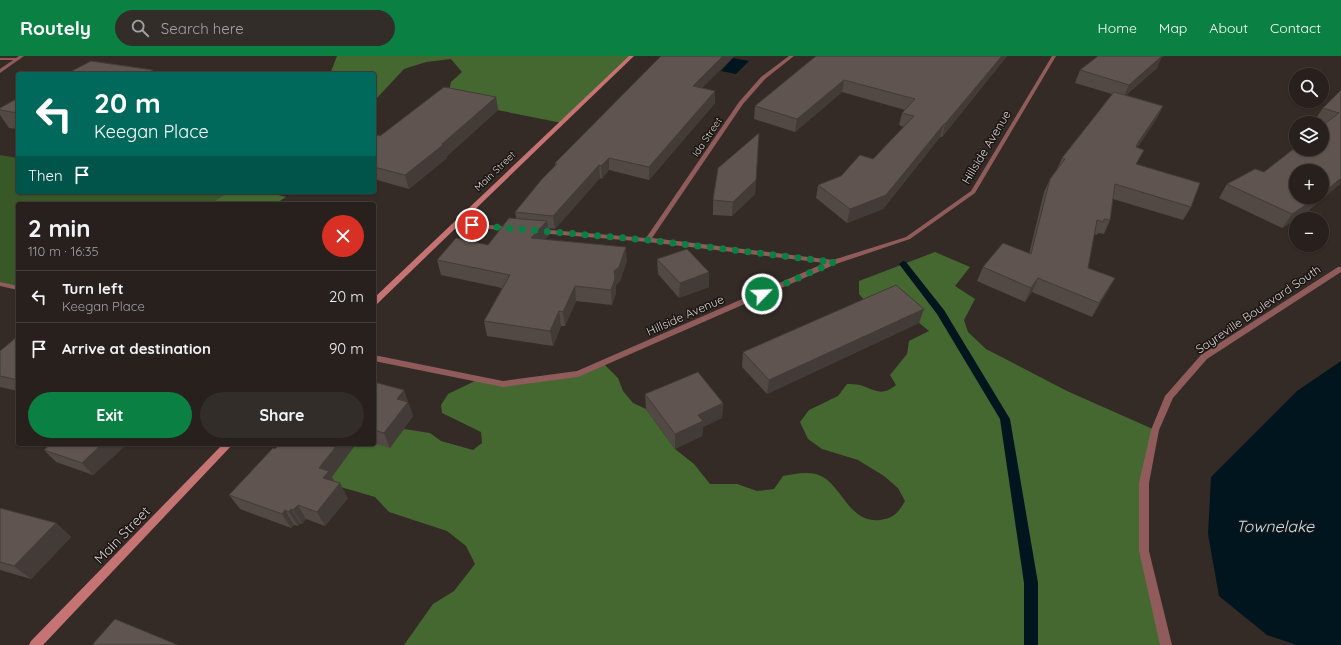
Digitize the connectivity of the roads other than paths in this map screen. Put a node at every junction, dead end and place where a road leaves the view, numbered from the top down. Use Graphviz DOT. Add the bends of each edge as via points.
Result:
graph roads {
  1 [pos="632,56"];
  2 [pos="792,56"];
  3 [pos="1054,56"];
  4 [pos="20,57"];
  5 [pos="0,59"];
  6 [pos="0,71"];
  7 [pos="457,224"];
  8 [pos="518,229"];
  9 [pos="534,230"];
  10 [pos="648,240"];
  11 [pos="834,262"];
  12 [pos="1341,269"];
  13 [pos="0,284"];
  14 [pos="16,288"];
  15 [pos="376,300"];
  16 [pos="376,358"];
  17 [pos="227,446"];
  18 [pos="35,645"];
  19 [pos="1166,645"];
  1 -- 7 [label="main road, Main Street"];
  2 -- 10 [label="street, Ida Street" via="763,78 741,103"];
  3 -- 11 [label="street, Hillside Avenue" via="973,192 908,238"];
  4 -- 5 [label="street"];
  4 -- 6 [label="street"];
  7 -- 8 [label="street"];
  7 -- 15 [label="main road, Main Street"];
  9 -- 10 [label="street"];
  10 -- 11 [label="street"];
  11 -- 16 [label="street, Hillside Avenue" via="578,374 503,384"];
  12 -- 19 [label="street, Sayreville Boulevard South" via="1204,357 1169,396 1155,430 1144,483 1144,551"];
  13 -- 14 [label="street"];
  17 -- 18 [label="main road, Main Street"];
}
